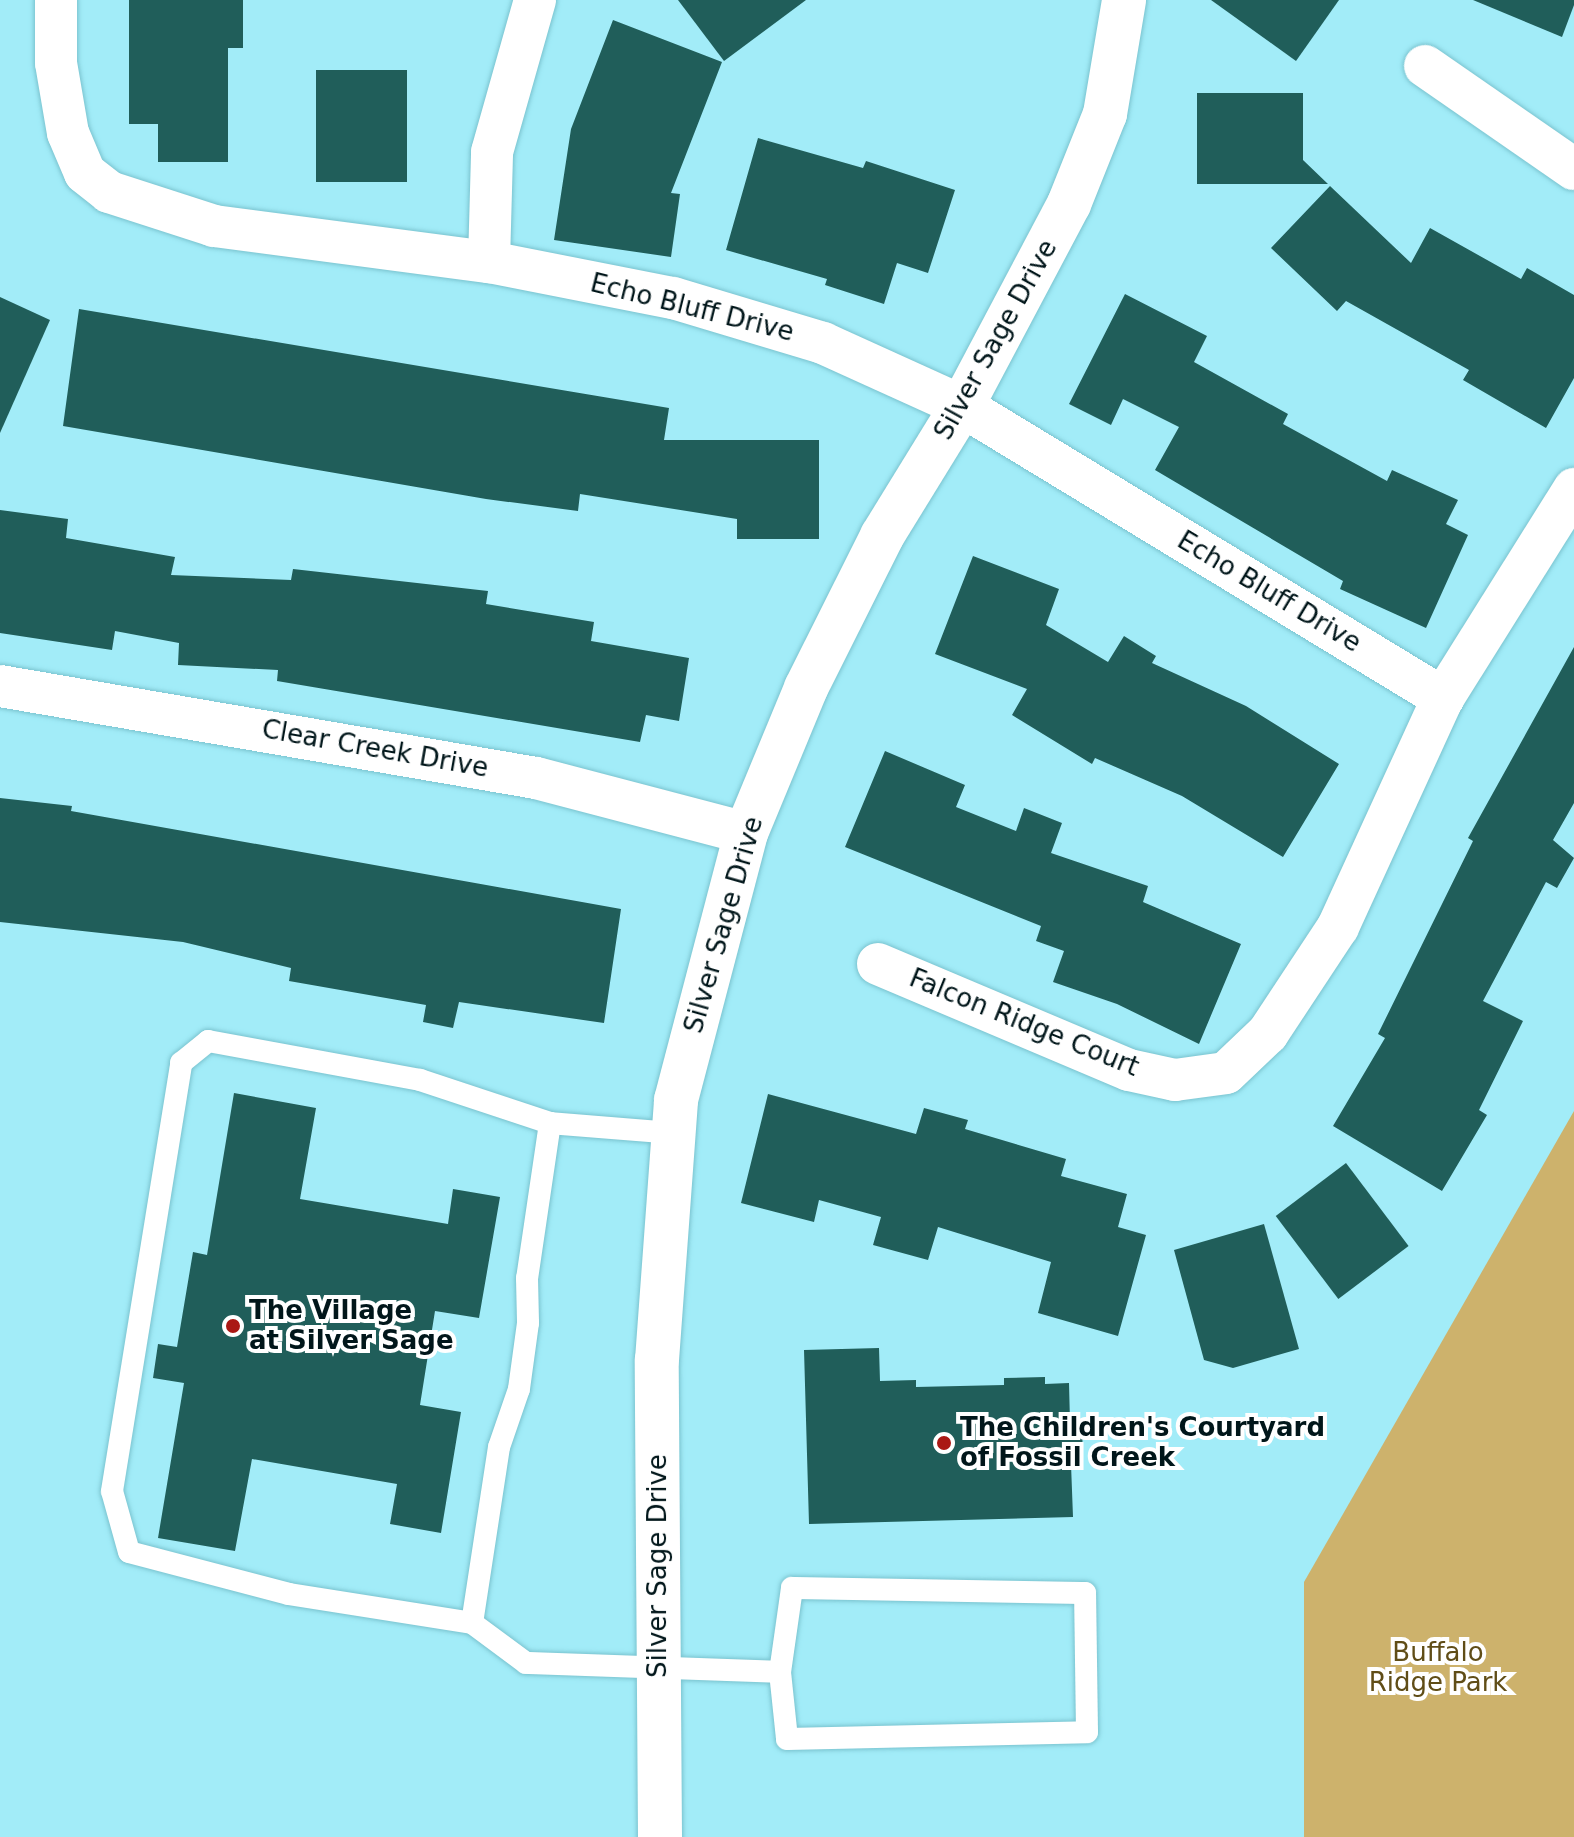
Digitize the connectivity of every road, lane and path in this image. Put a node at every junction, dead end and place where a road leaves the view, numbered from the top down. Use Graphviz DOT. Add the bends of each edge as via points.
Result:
graph roads {
  1 [pos="56,0"];
  2 [pos="535,0"];
  3 [pos="1124,0"];
  4 [pos="1425,66"];
  5 [pos="1574,169"];
  6 [pos="489,262"];
  7 [pos="962,406"];
  8 [pos="1574,489"];
  9 [pos="0,686"];
  10 [pos="1443,698"];
  11 [pos="746,833"];
  12 [pos="878,964"];
  13 [pos="550,1123"];
  14 [pos="673,1133"];
  15 [pos="472,1623"];
  16 [pos="659,1671"];
  17 [pos="780,1672"];
  18 [pos="660,1837"];
  1 -- 6 [label="street, Echo Bluff Drive" via="56,63 68,133 85,173 109,192 214,226"];
  2 -- 6 [label="street" via="492,152"];
  3 -- 7 [label="street, Silver Sage Drive" via="1105,114 1069,204"];
  4 -- 5 [label="street"];
  6 -- 7 [label="street, Echo Bluff Drive" via="761,321"];
  7 -- 10 [label="street, Echo Bluff Drive"];
  7 -- 11 [label="street, Silver Sage Drive" via="875,550 806,688"];
  8 -- 10 [label="street, Falcon Ridge Court"];
  9 -- 11 [label="street, Clear Creek Drive" via="536,778"];
  10 -- 12 [label="street, Falcon Ridge Court" via="1338,927 1268,1033 1226,1073 1175,1080 1129,1070"];
  11 -- 14 [label="street, Silver Sage Drive" via="676,1100"];
  13 -- 14 [label="lane"];
  13 -- 15 [label="lane" via="527,1278 528,1323 519,1389 499,1447"];
  13 -- 15 [label="lane" via="420,1080 208,1041 181,1063 112,1491 129,1552 289,1594"];
  14 -- 16 [label="street, Silver Sage Drive" via="657,1360"];
  15 -- 16 [label="lane" via="526,1663"];
  16 -- 17 [label="lane"];
  16 -- 18 [label="street, Silver Sage Drive"];
  17 -- 17 [label="lane" via="787,1739 1087,1732 1085,1593 792,1588"];
}
